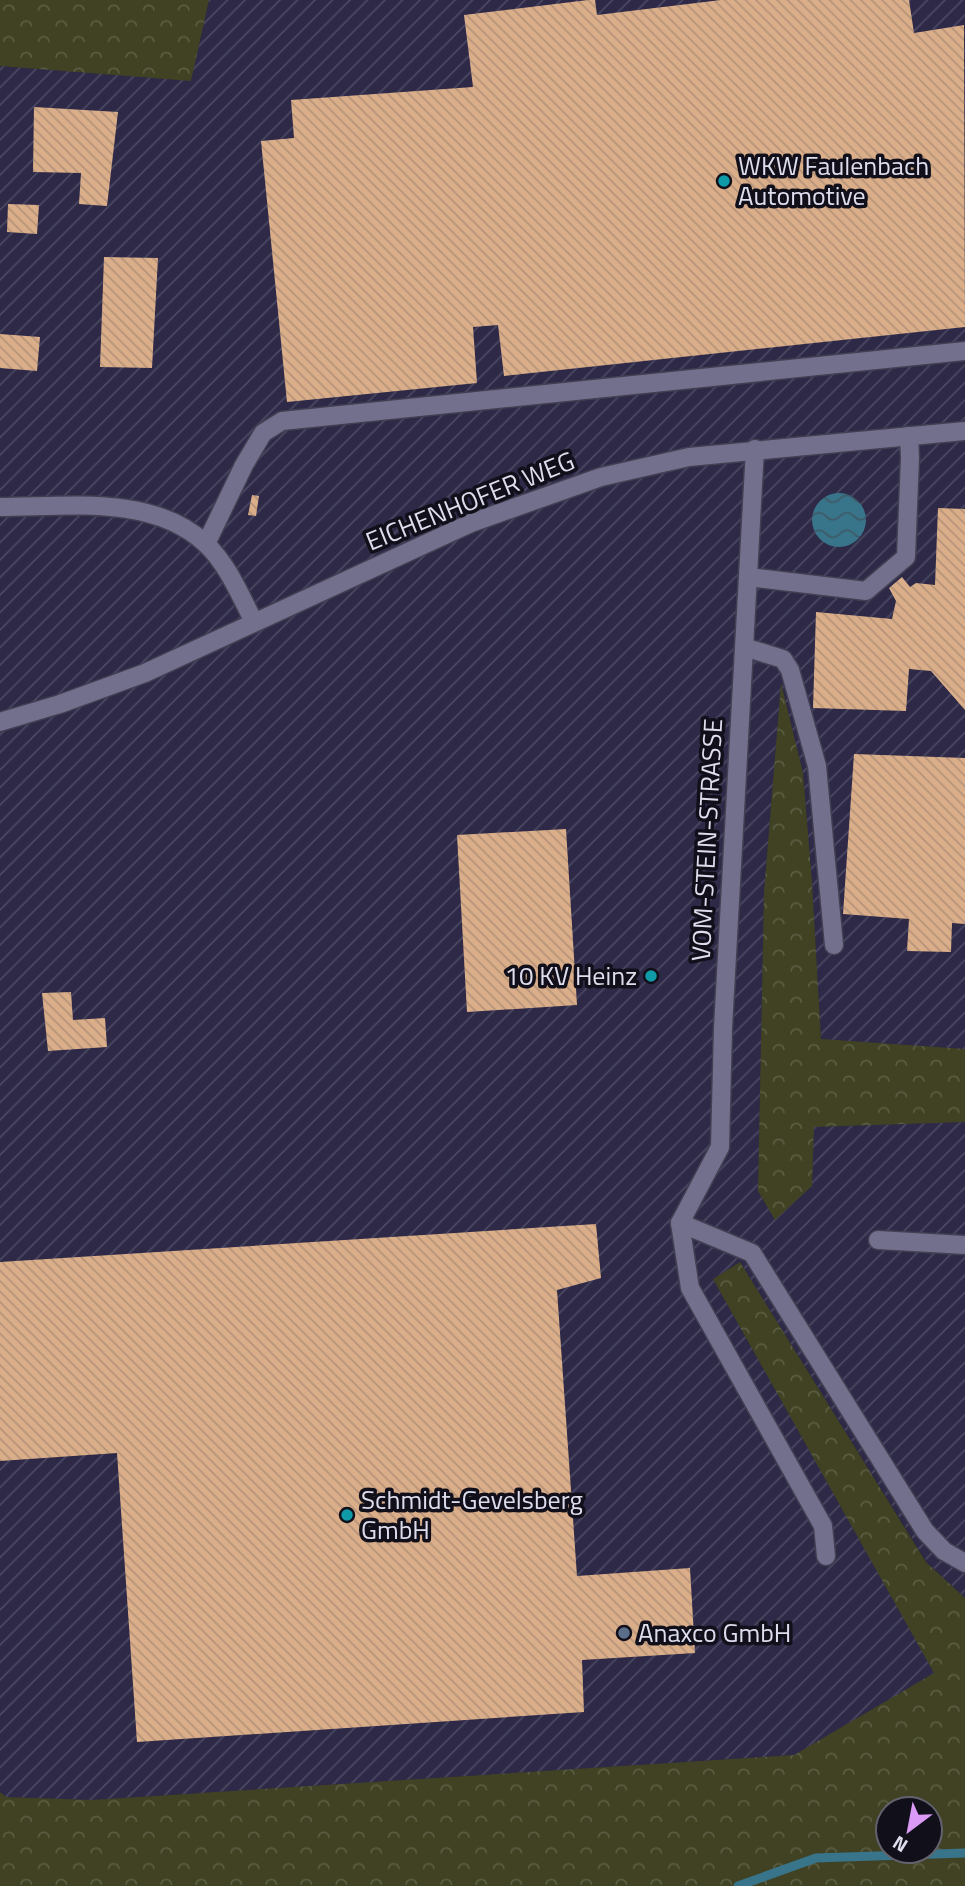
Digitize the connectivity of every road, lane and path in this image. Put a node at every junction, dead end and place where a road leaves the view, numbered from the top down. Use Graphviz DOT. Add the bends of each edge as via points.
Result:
graph roads {
  1 [pos="965,351"];
  2 [pos="965,431"];
  3 [pos="909,436"];
  4 [pos="755,449"];
  5 [pos="0,507"];
  6 [pos="206,544"];
  7 [pos="748,577"];
  8 [pos="254,622"];
  9 [pos="744,647"];
  10 [pos="0,722"];
  11 [pos="834,945"];
  12 [pos="680,1223"];
  13 [pos="878,1240"];
  14 [pos="965,1245"];
  15 [pos="826,1556"];
  16 [pos="965,1563"];
  1 -- 6 [label="street" via="282,421 263,433"];
  2 -- 3 [label="street, EICHENHOFER WEG"];
  3 -- 4 [label="street, EICHENHOFER WEG"];
  3 -- 7 [label="street" via="906,557 866,591"];
  4 -- 7 [label="street, VOM-STEIN-STRASSE"];
  4 -- 8 [label="street, EICHENHOFER WEG" via="689,457 601,477 471,523"];
  5 -- 6 [label="street" via="124,508 159,515"];
  6 -- 8 [label="street" via="226,568"];
  7 -- 9 [label="street, VOM-STEIN-STRASSE"];
  8 -- 10 [label="street, EICHENHOFER WEG" via="145,673"];
  9 -- 11 [label="street" via="783,659 790,670 817,766"];
  9 -- 12 [label="street, VOM-STEIN-STRASSE" via="720,1147"];
  12 -- 15 [label="street" via="690,1288 823,1526"];
  12 -- 16 [label="street" via="752,1253 925,1531 944,1551"];
  13 -- 14 [label="street"];
}
